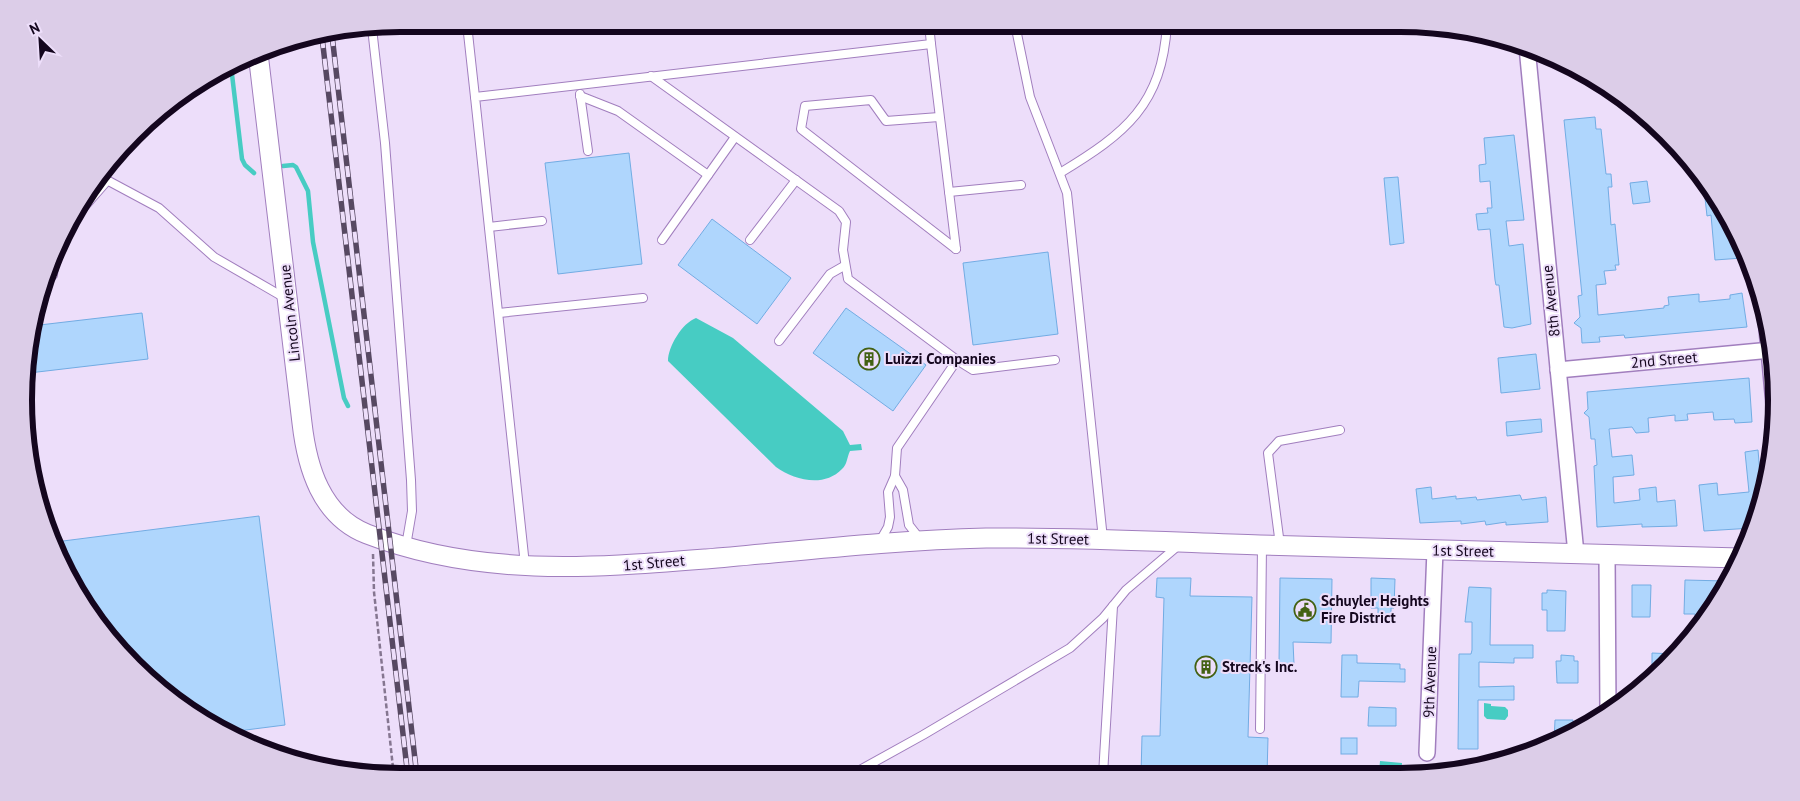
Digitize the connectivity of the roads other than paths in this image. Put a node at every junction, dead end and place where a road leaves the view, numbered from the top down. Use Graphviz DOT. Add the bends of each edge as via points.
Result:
graph roads {
  1 [pos="468,32"];
  2 [pos="930,32"];
  3 [pos="1017,32"];
  4 [pos="1166,32"];
  5 [pos="373,33"];
  6 [pos="932,44"];
  7 [pos="1528,56"];
  8 [pos="259,61"];
  9 [pos="651,76"];
  10 [pos="578,84"];
  11 [pos="580,96"];
  12 [pos="475,97"];
  13 [pos="940,117"];
  14 [pos="735,137"];
  15 [pos="588,151"];
  16 [pos="1060,173"];
  17 [pos="708,176"];
  18 [pos="106,180"];
  19 [pos="796,180"];
  20 [pos="1021,185"];
  21 [pos="949,192"];
  22 [pos="542,221"];
  23 [pos="489,227"];
  24 [pos="662,240"];
  25 [pos="750,240"];
  26 [pos="844,266"];
  27 [pos="642,298"];
  28 [pos="289,300"];
  29 [pos="499,313"];
  30 [pos="779,341"];
  31 [pos="1764,351"];
  32 [pos="957,360"];
  33 [pos="1055,360"];
  34 [pos="1558,370"];
  35 [pos="1340,430"];
  36 [pos="895,476"];
  37 [pos="377,538"];
  38 [pos="1103,539"];
  39 [pos="922,541"];
  40 [pos="1182,542"];
  41 [pos="878,545"];
  42 [pos="1271,545"];
  43 [pos="406,546"];
  44 [pos="1435,550"];
  45 [pos="1576,554"];
  46 [pos="1607,555"];
  47 [pos="1732,558"];
  48 [pos="525,567"];
  49 [pos="1113,606"];
  50 [pos="1608,703"];
  51 [pos="1260,729"];
  52 [pos="1427,753"];
  53 [pos="863,768"];
  54 [pos="1103,768"];
  1 -- 12 [label="lane"];
  2 -- 6 [label="lane"];
  3 -- 16 [label="lane" via="1030,97"];
  4 -- 16 [label="lane" via="1160,74 1144,104 1110,140"];
  5 -- 43 [label="lane" via="385,143 411,480 412,510"];
  6 -- 9 [label="lane"];
  6 -- 13 [label="lane"];
  7 -- 34 [label="street, 8th Avenue"];
  8 -- 28 [label="street, Lincoln Avenue"];
  9 -- 10 [label="lane"];
  9 -- 14 [label="lane"];
  10 -- 11 [label="lane"];
  10 -- 12 [label="lane"];
  11 -- 15 [label="lane"];
  11 -- 17 [label="lane" via="618,110"];
  12 -- 23 [label="lane"];
  13 -- 21 [label="lane"];
  13 -- 21 [label="lane" via="886,121 871,100 805,106 801,129 956,249"];
  14 -- 17 [label="lane"];
  14 -- 19 [label="lane"];
  16 -- 38 [label="lane" via="1067,193"];
  17 -- 24 [label="lane"];
  18 -- 28 [label="lane" via="159,208 214,257"];
  19 -- 25 [label="lane"];
  19 -- 26 [label="lane" via="839,211 846,222"];
  20 -- 21 [label="lane"];
  22 -- 23 [label="lane"];
  23 -- 29 [label="lane"];
  26 -- 30 [label="lane" via="830,274"];
  26 -- 32 [label="lane" via="848,279"];
  27 -- 29 [label="lane"];
  28 -- 37 [label="street, Lincoln Avenue" via="303,434 313,474 323,497 339,517 350,526"];
  29 -- 48 [label="lane"];
  31 -- 34 [label="street, 2nd Street"];
  32 -- 33 [label="lane" via="973,370"];
  32 -- 36 [label="lane" via="900,440 895,455"];
  34 -- 45 [label="street, 8th Avenue"];
  35 -- 42 [label="lane" via="1279,441 1268,453"];
  36 -- 39 [label="lane" via="903,490 908,525"];
  36 -- 41 [label="lane" via="888,492 888,527"];
  37 -- 43 [label="street, 1st Street"];
  38 -- 39 [label="street, 1st Street"];
  38 -- 40 [label="street, 1st Street"];
  39 -- 41 [label="street, 1st Street"];
  40 -- 42 [label="street, 1st Street"];
  40 -- 49 [label="lane" via="1139,578"];
  41 -- 48 [label="street, 1st Street" via="599,567"];
  42 -- 44 [label="street, 1st Street"];
  42 -- 51 [label="lane"];
  43 -- 48 [label="street, 1st Street" via="482,562"];
  44 -- 45 [label="street, 1st Street"];
  44 -- 52 [label="street, 9th Avenue"];
  45 -- 46 [label="street, 1st Street"];
  46 -- 47 [label="street, 1st Street"];
  46 -- 50 [label="street"];
  49 -- 53 [label="lane" via="1085,637 1058,656"];
  49 -- 54 [label="lane"];
}
